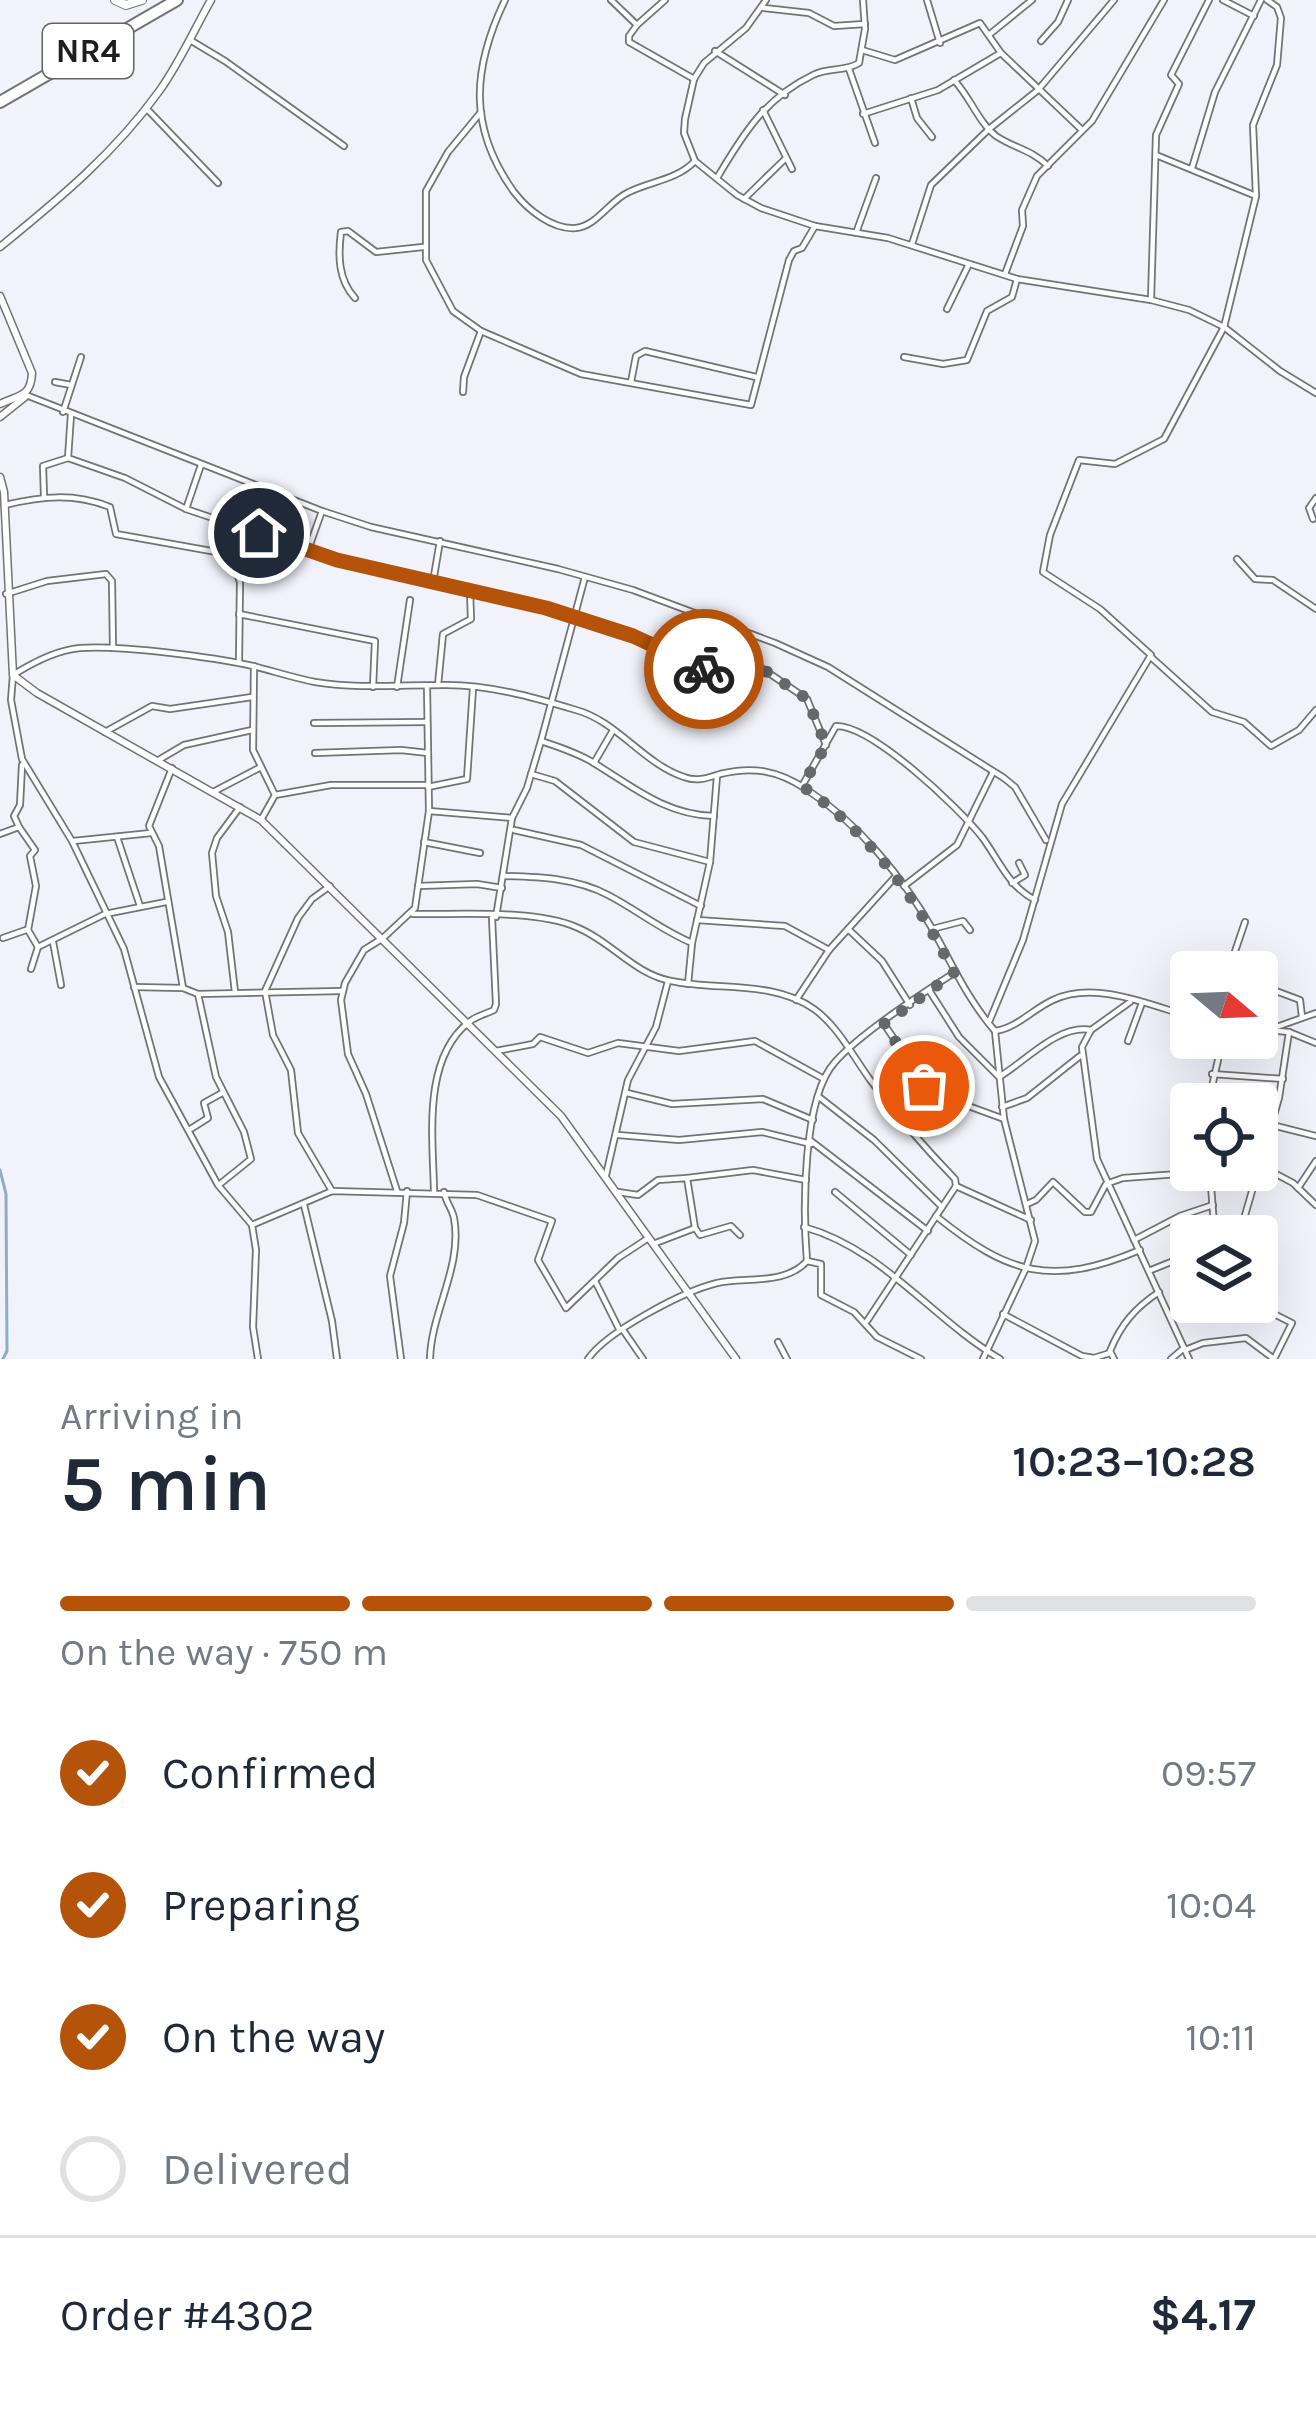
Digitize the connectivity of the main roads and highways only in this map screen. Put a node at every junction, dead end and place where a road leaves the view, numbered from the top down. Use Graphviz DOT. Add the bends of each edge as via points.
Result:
graph roads {
  1 [pos="115,0"];
  2 [pos="142,0"];
  3 [pos="177,0"];
  4 [pos="0,102"];
  1 -- 2 [label="main road"];
  3 -- 4 [label="highway, NR4"];
}
